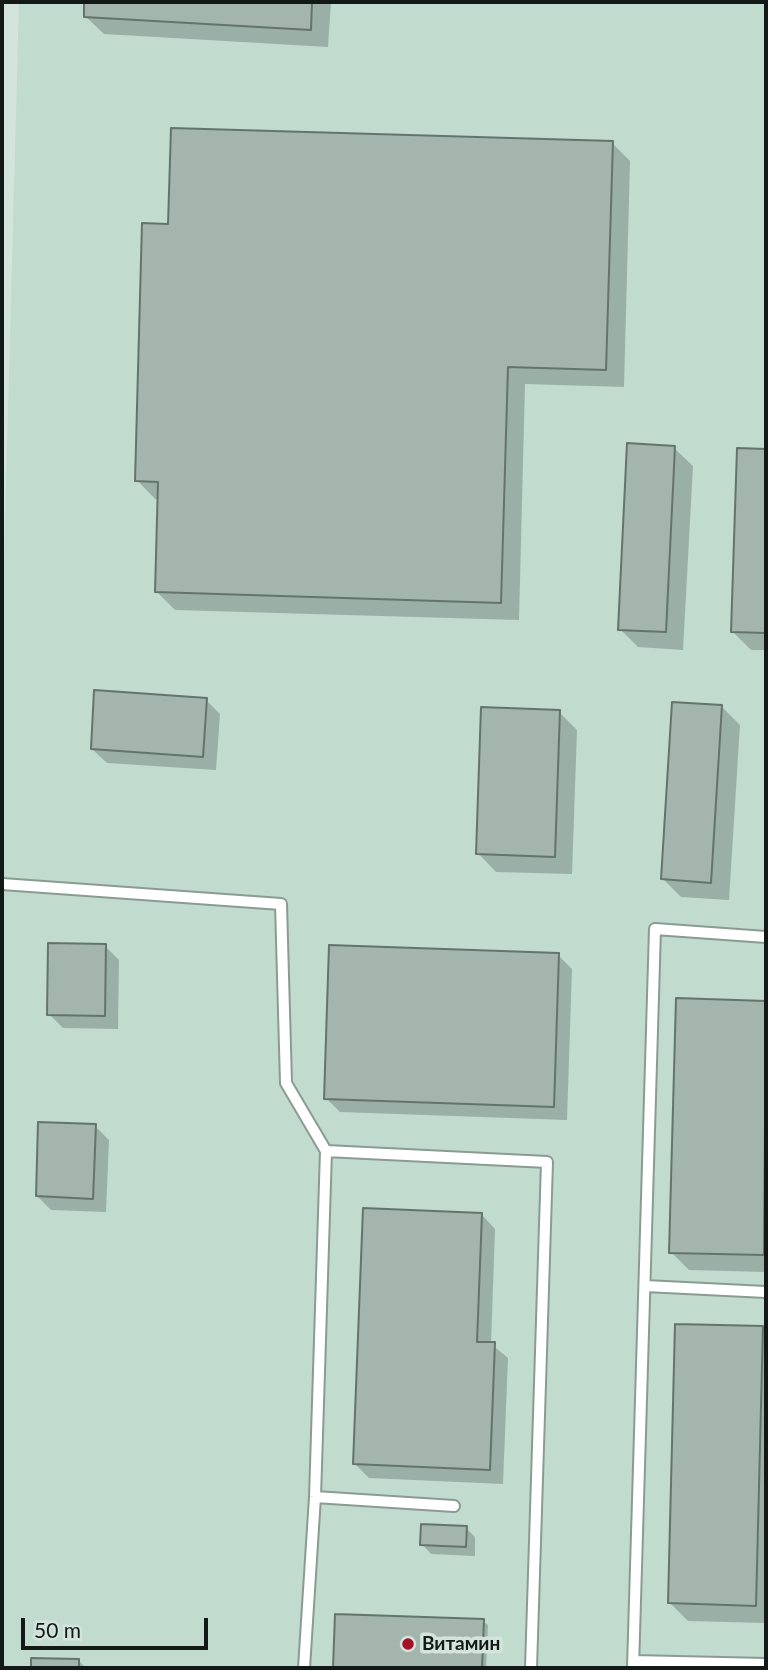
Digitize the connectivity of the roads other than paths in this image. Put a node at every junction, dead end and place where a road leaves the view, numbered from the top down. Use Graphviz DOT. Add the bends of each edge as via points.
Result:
graph roads {
  1 [pos="2,884"];
  2 [pos="766,937"];
  3 [pos="326,1151"];
  4 [pos="645,1286"];
  5 [pos="766,1292"];
  6 [pos="316,1497"];
  7 [pos="454,1506"];
  8 [pos="766,1664"];
  9 [pos="633,1665"];
  10 [pos="304,1668"];
  11 [pos="531,1668"];
  1 -- 3 [label="lane" via="281,904 286,1083"];
  2 -- 4 [label="lane" via="655,929"];
  3 -- 6 [label="lane"];
  3 -- 11 [label="lane" via="547,1162"];
  4 -- 5 [label="lane"];
  4 -- 9 [label="lane"];
  6 -- 7 [label="lane"];
  6 -- 10 [label="lane"];
  8 -- 9 [label="lane"];
}
